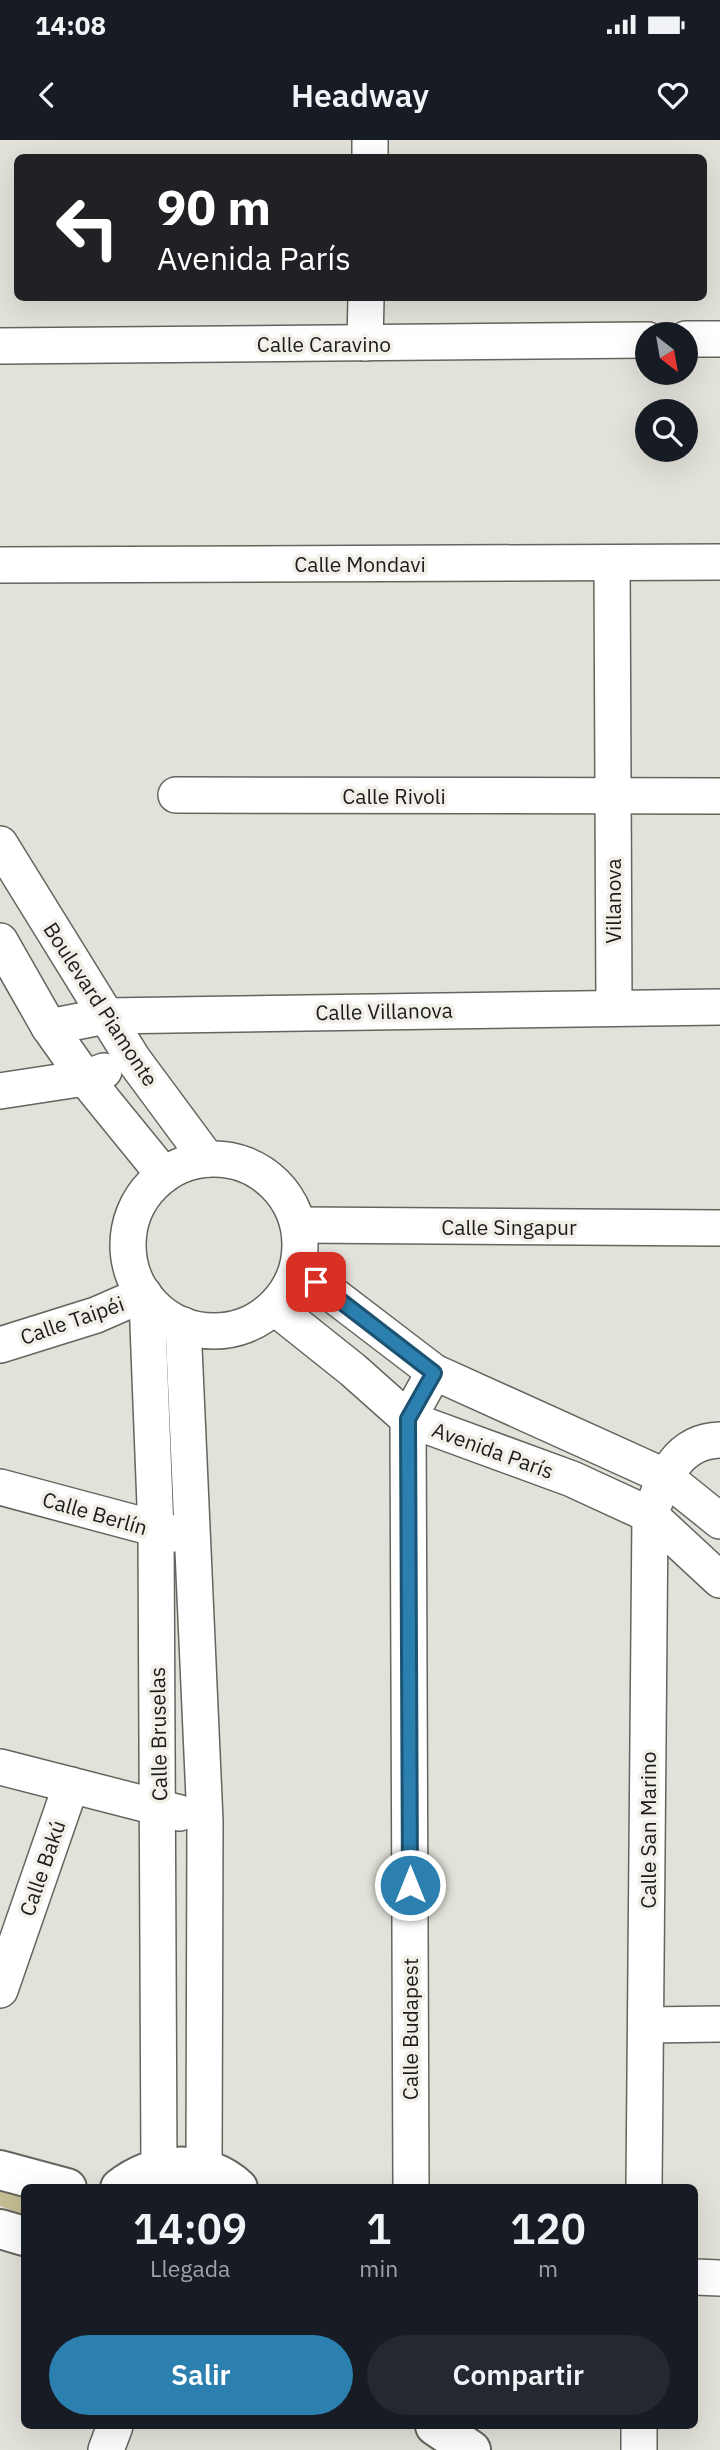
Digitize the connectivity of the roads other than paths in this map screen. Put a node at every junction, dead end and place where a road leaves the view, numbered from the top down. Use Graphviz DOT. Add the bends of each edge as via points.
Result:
graph roads {
  1 [pos="366,301"];
  2 [pos="698,339"];
  3 [pos="720,339"];
  4 [pos="635,340"];
  5 [pos="365,343"];
  6 [pos="0,346"];
  7 [pos="720,562"];
  8 [pos="612,563"];
  9 [pos="0,565"];
  10 [pos="176,795"];
  11 [pos="613,796"];
  12 [pos="720,796"];
  13 [pos="0,844"];
  14 [pos="0,941"];
  15 [pos="614,1006"];
  16 [pos="720,1007"];
  17 [pos="106,1016"];
  18 [pos="49,1027"];
  19 [pos="133,1059"];
  20 [pos="85,1078"];
  21 [pos="0,1091"];
  22 [pos="207,1159"];
  23 [pos="163,1175"];
  24 [pos="299,1225"];
  25 [pos="720,1228"];
  26 [pos="298,1268"];
  27 [pos="146,1297"];
  28 [pos="274,1307"];
  29 [pos="183,1325"];
  30 [pos="0,1345"];
  31 [pos="434,1373"];
  32 [pos="408,1419"];
  33 [pos="720,1440"];
  34 [pos="664,1476"];
  35 [pos="0,1486"];
  36 [pos="650,1515"];
  37 [pos="720,1521"];
  38 [pos="156,1531"];
  39 [pos="192,1536"];
  40 [pos="720,1580"];
  41 [pos="158,1701"];
  42 [pos="200,1702"];
  43 [pos="0,1768"];
  44 [pos="71,1785"];
  45 [pos="159,1807"];
  46 [pos="205,1821"];
  47 [pos="0,1990"];
  48 [pos="720,2024"];
  49 [pos="647,2025"];
  50 [pos="159,2168"];
  51 [pos="204,2169"];
  52 [pos="0,2170"];
  53 [pos="52,2184"];
  54 [pos="124,2184"];
  55 [pos="231,2184"];
  56 [pos="411,2184"];
  57 [pos="644,2184"];
  58 [pos="0,2229"];
  59 [pos="21,2235"];
  60 [pos="698,2277"];
  61 [pos="720,2278"];
  62 [pos="114,2429"];
  63 [pos="440,2429"];
  64 [pos="639,2429"];
  65 [pos="106,2450"];
  66 [pos="471,2450"];
  67 [pos="639,2450"];
  1 -- 5 [label="street"];
  2 -- 3 [label="street"];
  4 -- 5 [label="street, Calle Caravino"];
  5 -- 6 [label="street, Calle Caravino"];
  7 -- 8 [label="street, Calle Mondavi"];
  8 -- 9 [label="street, Calle Mondavi"];
  8 -- 11 [label="street"];
  10 -- 11 [label="street, Calle Rivoli"];
  11 -- 12 [label="street, Calle Rivoli"];
  11 -- 15 [label="street, Villanova"];
  13 -- 17 [label="street, Boulevard Piamonte"];
  14 -- 18 [label="street"];
  15 -- 16 [label="street, Calle Villanova"];
  15 -- 17 [label="street, Calle Villanova"];
  17 -- 18 [label="street, Calle Villanova"];
  17 -- 19 [label="street, Boulevard Piamonte"];
  18 -- 20 [label="street"];
  19 -- 20 [label="street"];
  19 -- 22 [label="street, Boulevard Piamonte"];
  20 -- 21 [label="street"];
  20 -- 23 [label="street"];
  22 -- 23 [label="street"];
  22 -- 24 [label="street" via="255,1168 290,1202"];
  23 -- 27 [label="street" via="144,1195 131,1220 133,1275"];
  24 -- 25 [label="street, Calle Singapur"];
  24 -- 26 [label="street"];
  26 -- 28 [label="street"];
  26 -- 31 [label="street, Avenida París"];
  27 -- 29 [label="street" via="163,1315"];
  27 -- 30 [label="street, Calle Taipéi"];
  27 -- 38 [label="street, Calle Bruselas"];
  28 -- 29 [label="street" via="231,1329 207,1331"];
  28 -- 32 [label="street, Avenida París"];
  29 -- 39 [label="street, Calle Bruselas"];
  31 -- 32 [label="street, Calle Budapest"];
  31 -- 34 [label="street, Avenida París"];
  32 -- 36 [label="street, Avenida París" via="572,1479"];
  32 -- 56 [label="street, Calle Budapest"];
  33 -- 34 [label="street, Calle San Marino" via="685,1449"];
  34 -- 36 [label="street, Calle San Marino"];
  34 -- 37 [label="street, Avenida París"];
  35 -- 38 [label="street, Calle Berlín"];
  36 -- 40 [label="street, Avenida París"];
  36 -- 49 [label="street, Calle San Marino"];
  38 -- 39 [label="street, Calle Berlín"];
  38 -- 41 [label="street, Calle Bruselas"];
  39 -- 42 [label="street, Calle Bruselas"];
  41 -- 42 [label="street"];
  41 -- 45 [label="street, Calle Bruselas"];
  42 -- 46 [label="street, Calle Bruselas"];
  43 -- 44 [label="street"];
  44 -- 45 [label="street"];
  44 -- 47 [label="street, Calle Bakú"];
  45 -- 46 [label="street"];
  45 -- 50 [label="street, Calle Bruselas"];
  46 -- 51 [label="street, Calle Bruselas"];
  48 -- 49 [label="street"];
  49 -- 57 [label="street, Calle San Marino"];
  50 -- 51 [label="main road"];
  50 -- 54 [label="main road"];
  51 -- 55 [label="main road"];
  52 -- 53 [label="main road"];
  58 -- 59 [label="main road"];
  60 -- 61 [label="street"];
  62 -- 65 [label="street"];
  63 -- 66 [label="main road"];
  64 -- 67 [label="street"];
}
